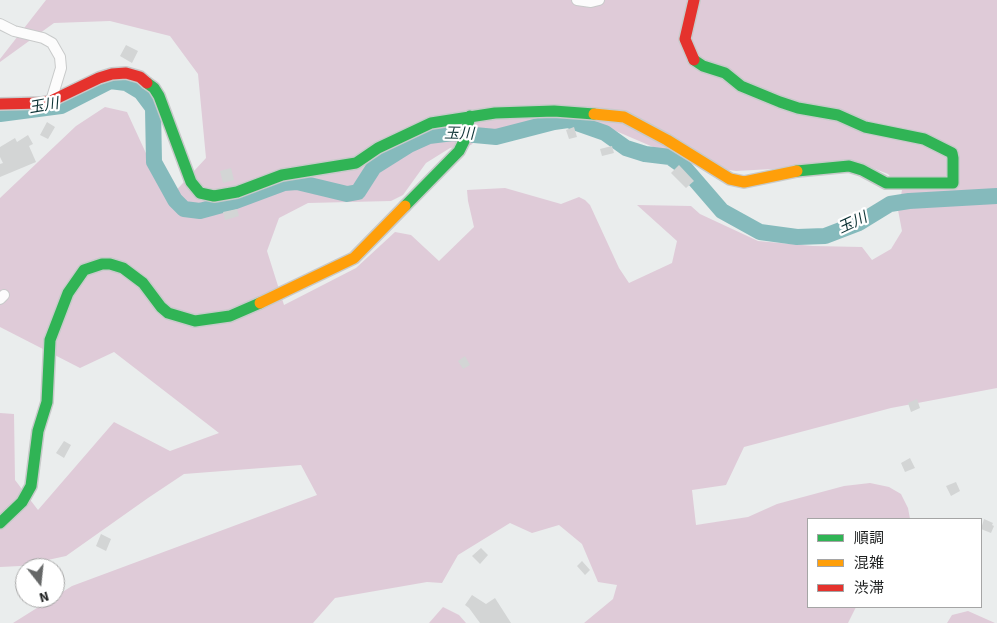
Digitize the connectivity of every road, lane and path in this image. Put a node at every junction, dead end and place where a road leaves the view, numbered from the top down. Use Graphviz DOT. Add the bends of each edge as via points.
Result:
graph roads {
  1 [pos="577,0"];
  2 [pos="600,0"];
  3 [pos="694,0"];
  4 [pos="0,24"];
  5 [pos="51,101"];
  6 [pos="0,104"];
  7 [pos="469,121"];
  8 [pos="0,523"];
  1 -- 2 [label="street"];
  3 -- 7 [label="street" via="685,39 694,60 725,73 741,86 780,102 838,115 865,127 924,139 952,153 954,183 886,183 849,166 804,170 744,182 730,179 619,115 554,110 516,112"];
  4 -- 5 [label="street" via="52,43 60,57 61,68"];
  5 -- 6 [label="street"];
  5 -- 7 [label="street" via="112,74 140,77 159,96 191,182 200,193 214,196 237,192 282,175 356,163 378,148 431,123"];
  7 -- 8 [label="street" via="459,151 354,258 230,316 195,321 182,318 168,313 144,282 123,268 102,264 84,270 68,293 50,340 47,402 38,431 31,486 22,502"];
}
